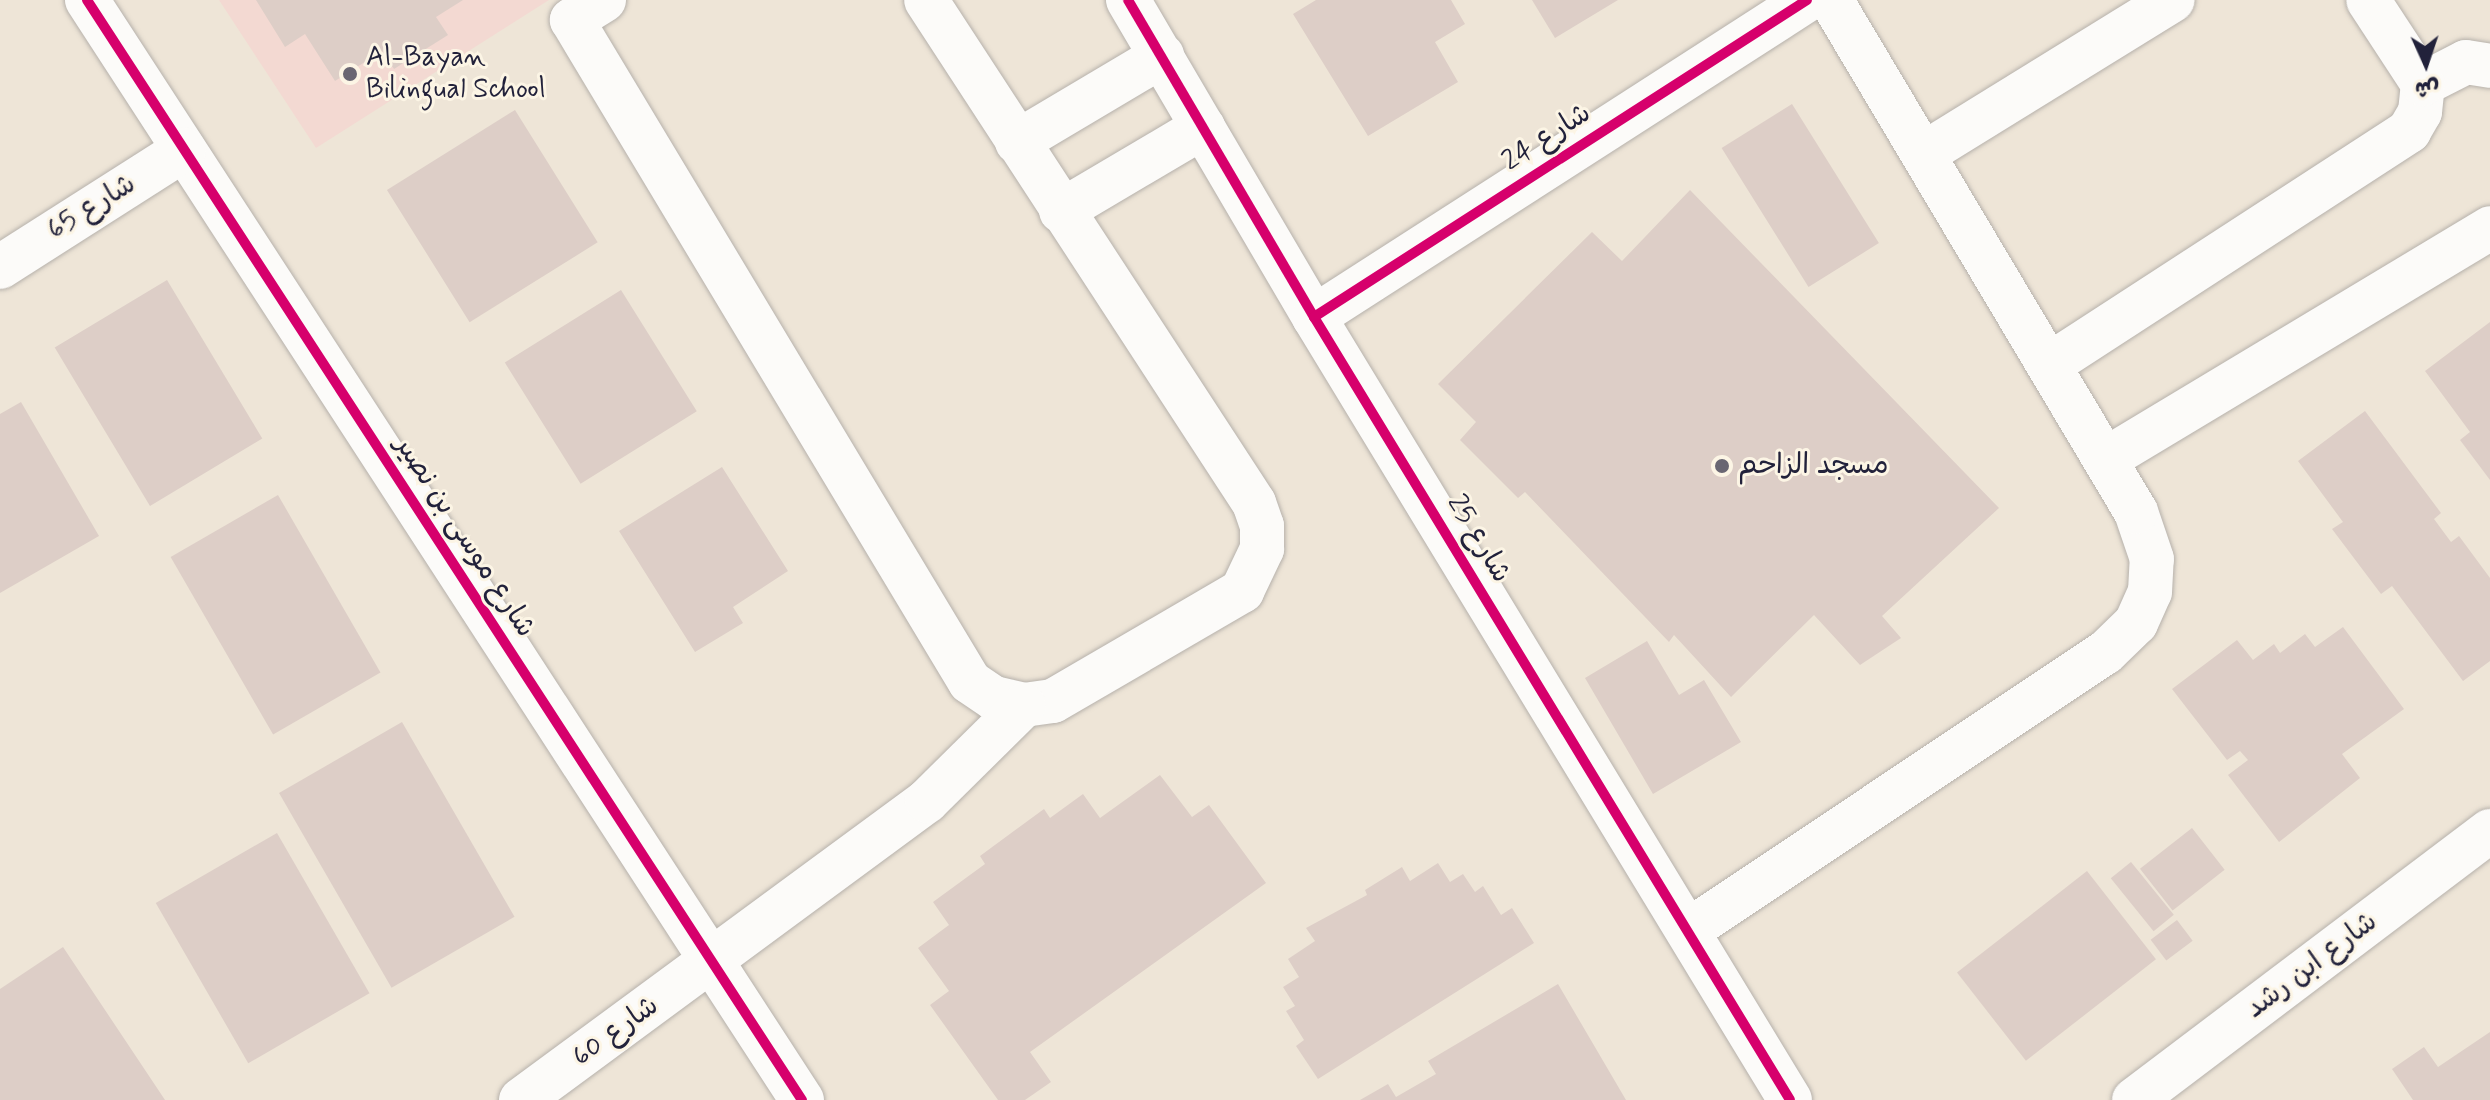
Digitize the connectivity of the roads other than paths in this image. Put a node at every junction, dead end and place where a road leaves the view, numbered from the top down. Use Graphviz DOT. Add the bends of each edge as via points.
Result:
graph roads {
  1 [pos="87,0"];
  2 [pos="926,0"];
  3 [pos="1128,0"];
  4 [pos="1807,0"];
  5 [pos="1831,0"];
  6 [pos="2173,0"];
  7 [pos="2368,0"];
  8 [pos="588,10"];
  9 [pos="1162,56"];
  10 [pos="2490,66"];
  11 [pos="2423,84"];
  12 [pos="1203,127"];
  13 [pos="1017,142"];
  14 [pos="184,150"];
  15 [pos="1925,153"];
  16 [pos="1061,211"];
  17 [pos="2490,228"];
  18 [pos="0,267"];
  19 [pos="1314,317"];
  20 [pos="2052,363"];
  21 [pos="2106,459"];
  22 [pos="1024,705"];
  23 [pos="2490,831"];
  24 [pos="1689,930"];
  25 [pos="711,964"];
  26 [pos="521,1100"];
  27 [pos="802,1100"];
  28 [pos="1790,1100"];
  29 [pos="2134,1100"];
  1 -- 14 [label="street, شارع موسى بن نصير"];
  2 -- 13 [label="street"];
  3 -- 9 [label="street, شارع 25"];
  4 -- 19 [label="street, شارع 24"];
  5 -- 15 [label="street"];
  6 -- 15 [label="street"];
  7 -- 11 [label="street"];
  8 -- 22 [label="street" via="970,682 994,698"];
  9 -- 12 [label="street, شارع 25"];
  9 -- 13 [label="street"];
  10 -- 11 [label="street" via="2466,62"];
  11 -- 20 [label="street" via="2420,112 2409,131"];
  12 -- 16 [label="street"];
  12 -- 19 [label="street, شارع 25"];
  13 -- 16 [label="street"];
  14 -- 18 [label="street, شارع 65"];
  14 -- 25 [label="street, شارع موسى بن نصير"];
  15 -- 20 [label="street"];
  16 -- 22 [label="street" via="1254,503 1262,549 1242,591 1053,701"];
  17 -- 21 [label="street"];
  19 -- 24 [label="street, شارع 25"];
  20 -- 21 [label="street"];
  21 -- 24 [label="street" via="2136,512 2152,559 2150,592 2136,623 2105,653"];
  22 -- 25 [label="street, شارع 60" via="927,801"];
  23 -- 29 [label="street, شارع ابن رشد"];
  24 -- 28 [label="street, شارع 25"];
  25 -- 26 [label="street, شارع 60"];
  25 -- 27 [label="street, شارع موسى بن نصير"];
}
